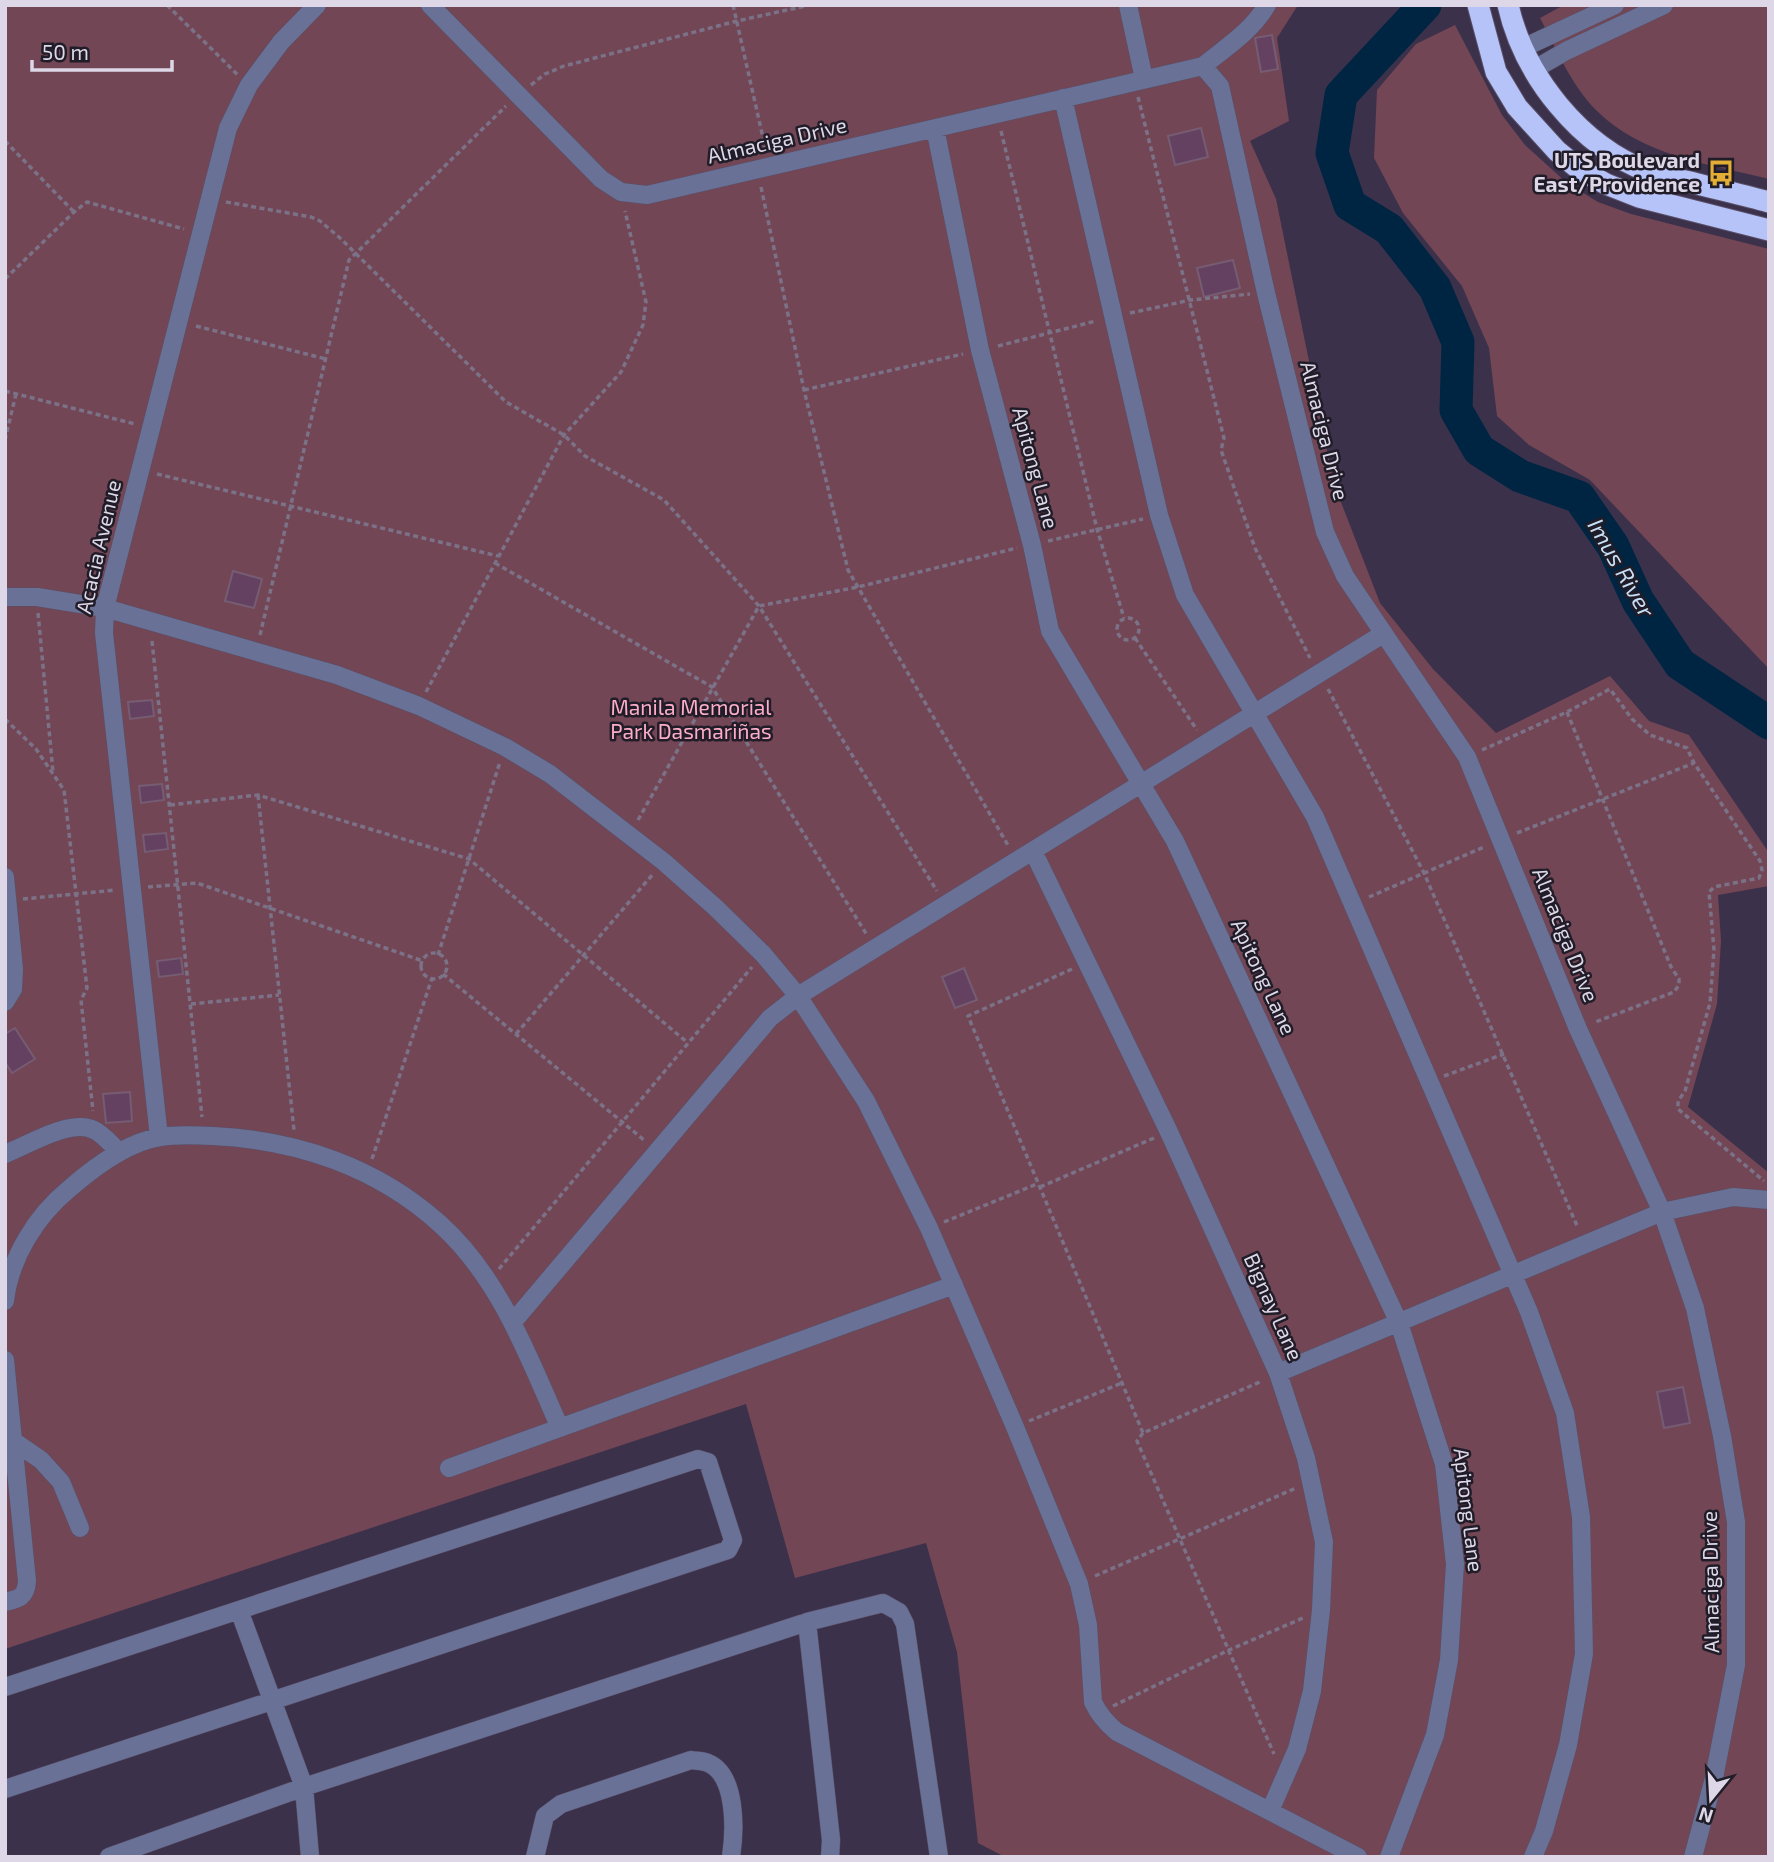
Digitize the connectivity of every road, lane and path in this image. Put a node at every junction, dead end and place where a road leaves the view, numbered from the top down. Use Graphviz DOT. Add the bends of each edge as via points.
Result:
graph roads {
  1 [pos="167,5"];
  2 [pos="317,5"];
  3 [pos="430,5"];
  4 [pos="733,5"];
  5 [pos="810,5"];
  6 [pos="1128,5"];
  7 [pos="1267,5"];
  8 [pos="1615,5"];
  9 [pos="1664,5"];
  10 [pos="1509,9"];
  11 [pos="1479,12"];
  12 [pos="737,21"];
  13 [pos="1523,48"];
  14 [pos="1203,66"];
  15 [pos="1533,70"];
  16 [pos="1139,80"];
  17 [pos="249,85"];
  18 [pos="518,95"];
  19 [pos="1063,98"];
  20 [pos="997,113"];
  21 [pos="935,128"];
  22 [pos="5,141"];
  23 [pos="764,168"];
  24 [pos="621,192"];
  25 [pos="209,200"];
  26 [pos="1769,202"];
  27 [pos="74,212"];
  28 [pos="1769,230"];
  29 [pos="200,233"];
  30 [pos="356,254"];
  31 [pos="5,279"];
  32 [pos="1266,293"];
  33 [pos="1191,300"];
  34 [pos="1114,316"];
  35 [pos="177,322"];
  36 [pos="1051,333"];
  37 [pos="980,350"];
  38 [pos="326,359"];
  39 [pos="804,390"];
  40 [pos="5,391"];
  41 [pos="16,394"];
  42 [pos="150,428"];
  43 [pos="564,435"];
  44 [pos="5,440"];
  45 [pos="140,470"];
  46 [pos="291,506"];
  47 [pos="1159,515"];
  48 [pos="1097,530"];
  49 [pos="1032,545"];
  50 [pos="498,556"];
  51 [pos="495,563"];
  52 [pos="858,587"];
  53 [pos="5,597"];
  54 [pos="37,597"];
  55 [pos="759,606"];
  56 [pos="105,608"];
  57 [pos="1124,618"];
  58 [pos="150,621"];
  59 [pos="1383,634"];
  60 [pos="1135,638"];
  61 [pos="256,651"];
  62 [pos="1320,673"];
  63 [pos="712,687"];
  64 [pos="419,706"];
  65 [pos="1567,712"];
  66 [pos="1255,713"];
  67 [pos="5,719"];
  68 [pos="1206,744"];
  69 [pos="505,747"];
  70 [pos="1467,757"];
  71 [pos="1694,763"];
  72 [pos="53,773"];
  73 [pos="1142,783"];
  74 [pos="258,794"];
  75 [pos="1602,799"];
  76 [pos="170,805"];
  77 [pos="630,834"];
  78 [pos="1502,840"];
  79 [pos="1033,851"];
  80 [pos="469,859"];
  81 [pos="1017,861"];
  82 [pos="664,862"];
  83 [pos="1424,873"];
  84 [pos="5,877"];
  85 [pos="178,885"];
  86 [pos="132,889"];
  87 [pos="76,894"];
  88 [pos="8,901"];
  89 [pos="1352,904"];
  90 [pos="946,905"];
  91 [pos="270,908"];
  92 [pos="876,948"];
  93 [pos="763,954"];
  94 [pos="438,955"];
  95 [pos="584,955"];
  96 [pos="423,961"];
  97 [pos="1087,963"];
  98 [pos="443,974"];
  99 [pos="432,978"];
  100 [pos="279,995"];
  101 [pos="798,996"];
  102 [pos="5,1002"];
  103 [pos="190,1004"];
  104 [pos="1578,1029"];
  105 [pos="516,1034"];
  106 [pos="688,1043"];
  107 [pos="1504,1054"];
  108 [pos="1428,1081"];
  109 [pos="622,1122"];
  110 [pos="96,1130"];
  111 [pos="1169,1132"];
  112 [pos="204,1136"];
  113 [pos="159,1137"];
  114 [pos="295,1147"];
  115 [pos="657,1150"];
  116 [pos="119,1152"];
  117 [pos="5,1154"];
  118 [pos="367,1174"];
  119 [pos="1039,1185"];
  120 [pos="1769,1185"];
  121 [pos="1769,1200"];
  122 [pos="1662,1212"];
  123 [pos="929,1228"];
  124 [pos="1585,1245"];
  125 [pos="1512,1276"];
  126 [pos="489,1281"];
  127 [pos="954,1285"];
  128 [pos="5,1301"];
  129 [pos="513,1322"];
  130 [pos="1399,1323"];
  131 [pos="5,1360"];
  132 [pos="1278,1373"];
  133 [pos="1122,1383"];
  134 [pos="8,1421"];
  135 [pos="1014,1427"];
  136 [pos="560,1428"];
  137 [pos="1143,1433"];
  138 [pos="12,1440"];
  139 [pos="449,1468"];
  140 [pos="1311,1482"];
  141 [pos="80,1528"];
  142 [pos="1180,1538"];
  143 [pos="1078,1584"];
  144 [pos="5,1602"];
  145 [pos="239,1610"];
  146 [pos="1321,1610"];
  147 [pos="807,1622"];
  148 [pos="1229,1650"];
  149 [pos="5,1687"];
  150 [pos="272,1701"];
  151 [pos="1098,1713"];
  152 [pos="1285,1779"];
  153 [pos="304,1787"];
  154 [pos="5,1789"];
  155 [pos="1270,1811"];
  156 [pos="109,1857"];
  157 [pos="310,1857"];
  158 [pos="535,1857"];
  159 [pos="730,1857"];
  160 [pos="830,1857"];
  161 [pos="939,1857"];
  162 [pos="1358,1857"];
  163 [pos="1389,1857"];
  164 [pos="1532,1857"];
  165 [pos="1693,1857"];
  1 -- 17 [label="path"];
  2 -- 17 [label="street, Acacia Avenue"];
  3 -- 18 [label="street"];
  4 -- 12 [label="path"];
  5 -- 12 [label="path"];
  6 -- 16 [label="street"];
  7 -- 14 [label="street, Almaciga Drive" via="1242,36"];
  8 -- 13 [label="street"];
  9 -- 15 [label="street"];
  10 -- 13 [label="highway"];
  11 -- 28 [label="highway" via="1496,72 1517,107 1579,169 1639,197"];
  12 -- 18 [label="path" via="564,66"];
  12 -- 23 [label="path"];
  13 -- 15 [label="highway"];
  14 -- 16 [label="street, Almaciga Drive"];
  14 -- 32 [label="street, Almaciga Drive" via="1220,86"];
  15 -- 26 [label="highway" via="1572,119 1625,160 1650,172"];
  16 -- 19 [label="street, Almaciga Drive"];
  16 -- 33 [label="path"];
  17 -- 25 [label="street, Acacia Avenue" via="228,128"];
  18 -- 24 [label="street" via="601,179"];
  18 -- 30 [label="path"];
  19 -- 20 [label="street, Almaciga Drive"];
  19 -- 34 [label="street"];
  20 -- 21 [label="street, Almaciga Drive"];
  20 -- 36 [label="path"];
  21 -- 23 [label="street, Almaciga Drive"];
  21 -- 37 [label="street, Apitong Lane"];
  22 -- 27 [label="path"];
  23 -- 24 [label="street, Almaciga Drive" via="647,195"];
  23 -- 39 [label="path"];
  24 -- 43 [label="path" via="646,314 621,372"];
  25 -- 29 [label="street, Acacia Avenue"];
  25 -- 30 [label="path" via="311,217"];
  27 -- 29 [label="path" via="88,202"];
  27 -- 31 [label="path"];
  29 -- 35 [label="street, Acacia Avenue"];
  30 -- 38 [label="path" via="349,260"];
  30 -- 43 [label="path" via="506,402"];
  32 -- 33 [label="path"];
  32 -- 59 [label="street, Almaciga Drive" via="1325,532 1345,576"];
  33 -- 34 [label="path"];
  33 -- 62 [label="path" via="1224,438 1221,450 1255,548"];
  34 -- 36 [label="path"];
  34 -- 47 [label="street"];
  35 -- 38 [label="path"];
  35 -- 42 [label="street, Acacia Avenue"];
  36 -- 37 [label="path"];
  36 -- 48 [label="path"];
  37 -- 39 [label="path"];
  37 -- 49 [label="street, Apitong Lane"];
  38 -- 46 [label="path"];
  39 -- 52 [label="path" via="848,570"];
  40 -- 41 [label="path"];
  41 -- 42 [label="path"];
  41 -- 44 [label="path"];
  42 -- 45 [label="street, Acacia Avenue"];
  43 -- 50 [label="path"];
  43 -- 55 [label="path" via="585,456 664,500"];
  45 -- 46 [label="path"];
  45 -- 56 [label="street, Acacia Avenue"];
  46 -- 50 [label="path"];
  46 -- 61 [label="path"];
  47 -- 48 [label="path"];
  47 -- 66 [label="street" via="1185,595"];
  48 -- 49 [label="path"];
  48 -- 57 [label="path"];
  49 -- 52 [label="path"];
  49 -- 73 [label="street, Apitong Lane" via="1050,631"];
  50 -- 51 [label="path"];
  51 -- 63 [label="path"];
  51 -- 64 [label="path"];
  52 -- 55 [label="path"];
  52 -- 81 [label="path"];
  53 -- 54 [label="street"];
  54 -- 56 [label="street"];
  54 -- 72 [label="path"];
  55 -- 63 [label="path"];
  55 -- 90 [label="path"];
  56 -- 58 [label="street"];
  56 -- 86 [label="street, Acacia Avenue"];
  57 -- 60 [label="path" via="1137,622"];
  57 -- 60 [label="path" via="1118,623 1118,634 1127,640"];
  58 -- 61 [label="street"];
  58 -- 76 [label="path"];
  59 -- 62 [label="street"];
  59 -- 70 [label="street, Almaciga Drive"];
  60 -- 68 [label="path"];
  61 -- 64 [label="street"];
  62 -- 66 [label="street"];
  62 -- 83 [label="path"];
  63 -- 77 [label="path"];
  63 -- 92 [label="path"];
  64 -- 69 [label="street"];
  65 -- 70 [label="path"];
  65 -- 71 [label="path" via="1610,689 1650,735 1687,748"];
  65 -- 75 [label="path"];
  66 -- 68 [label="street"];
  66 -- 89 [label="street" via="1315,817"];
  67 -- 72 [label="path"];
  68 -- 73 [label="street"];
  69 -- 77 [label="street" via="550,774"];
  69 -- 80 [label="path"];
  70 -- 78 [label="street, Almaciga Drive"];
  71 -- 75 [label="path"];
  71 -- 120 [label="path" via="1762,870 1759,878 1709,892 1714,950 1710,1003 1678,1109"];
  72 -- 87 [label="path" via="64,790"];
  73 -- 79 [label="street"];
  73 -- 130 [label="street, Apitong Lane" via="1175,841"];
  74 -- 76 [label="path"];
  74 -- 80 [label="path"];
  74 -- 91 [label="path"];
  75 -- 78 [label="path"];
  75 -- 104 [label="path" via="1679,985 1674,992"];
  76 -- 85 [label="path"];
  77 -- 82 [label="street"];
  78 -- 83 [label="path"];
  78 -- 104 [label="street, Almaciga Drive"];
  79 -- 81 [label="street"];
  79 -- 97 [label="street, Bignay Lane"];
  80 -- 94 [label="path"];
  80 -- 95 [label="path"];
  81 -- 90 [label="street"];
  82 -- 93 [label="street"];
  82 -- 95 [label="path"];
  83 -- 89 [label="path"];
  83 -- 107 [label="path"];
  84 -- 88 [label="street"];
  85 -- 86 [label="path"];
  85 -- 91 [label="path" via="197,883"];
  85 -- 103 [label="path"];
  86 -- 87 [label="path"];
  86 -- 113 [label="street, Acacia Avenue"];
  87 -- 88 [label="path"];
  87 -- 110 [label="path" via="87,988 80,1000"];
  88 -- 102 [label="street" via="14,969 13,989"];
  89 -- 108 [label="street"];
  90 -- 92 [label="street"];
  91 -- 96 [label="path"];
  91 -- 100 [label="path"];
  92 -- 101 [label="street"];
  93 -- 101 [label="street"];
  93 -- 106 [label="path"];
  94 -- 96 [label="path" via="431,954"];
  94 -- 98 [label="path" via="447,963"];
  95 -- 105 [label="path"];
  95 -- 106 [label="path"];
  96 -- 99 [label="path" via="423,972"];
  97 -- 111 [label="street, Bignay Lane"];
  97 -- 119 [label="path" via="968,1016"];
  98 -- 99 [label="path"];
  98 -- 105 [label="path"];
  99 -- 118 [label="path"];
  100 -- 103 [label="path"];
  100 -- 114 [label="path"];
  101 -- 115 [label="street" via="770,1018"];
  101 -- 123 [label="street" via="866,1101"];
  103 -- 112 [label="path"];
  104 -- 122 [label="street, Almaciga Drive"];
  105 -- 109 [label="path"];
  106 -- 109 [label="path"];
  107 -- 108 [label="path"];
  107 -- 124 [label="path"];
  108 -- 125 [label="street"];
  109 -- 115 [label="path"];
  109 -- 126 [label="path"];
  110 -- 116 [label="street"];
  110 -- 117 [label="street" via="69,1127"];
  111 -- 119 [label="path"];
  111 -- 132 [label="street, Bignay Lane"];
  112 -- 113 [label="street"];
  112 -- 114 [label="street"];
  113 -- 116 [label="street"];
  114 -- 118 [label="street"];
  115 -- 129 [label="street"];
  116 -- 128 [label="street" via="52,1202 24,1244"];
  118 -- 126 [label="street" via="441,1225"];
  119 -- 123 [label="path"];
  119 -- 133 [label="path"];
  121 -- 122 [label="street" via="1733,1197"];
  122 -- 124 [label="street"];
  122 -- 165 [label="street, Almaciga Drive" via="1695,1308 1736,1522 1736,1665"];
  123 -- 127 [label="street"];
  124 -- 125 [label="street"];
  125 -- 130 [label="street"];
  125 -- 164 [label="street" via="1565,1413 1581,1517 1584,1654 1568,1745"];
  126 -- 129 [label="street"];
  127 -- 135 [label="street"];
  127 -- 136 [label="street"];
  129 -- 136 [label="street"];
  130 -- 132 [label="street"];
  130 -- 163 [label="street, Apitong Lane" via="1444,1464 1455,1564 1449,1660 1435,1735"];
  131 -- 134 [label="street"];
  132 -- 137 [label="path"];
  132 -- 140 [label="street, Bignay Lane"];
  133 -- 135 [label="path"];
  133 -- 137 [label="path"];
  134 -- 138 [label="street"];
  135 -- 143 [label="street"];
  136 -- 139 [label="street"];
  137 -- 142 [label="path" via="1138,1441"];
  138 -- 141 [label="street" via="41,1460 61,1482"];
  138 -- 144 [label="street" via="27,1581 23,1596"];
  140 -- 142 [label="path"];
  140 -- 146 [label="street, Bignay Lane" via="1324,1542"];
  142 -- 143 [label="path"];
  142 -- 148 [label="path"];
  143 -- 151 [label="street" via="1088,1625 1093,1702"];
  145 -- 149 [label="street"];
  145 -- 150 [label="street"];
  145 -- 150 [label="street" via="698,1459 708,1462 733,1540 728,1550"];
  146 -- 148 [label="path"];
  146 -- 152 [label="street, Bignay Lane" via="1312,1691"];
  147 -- 153 [label="street"];
  147 -- 160 [label="street"];
  147 -- 161 [label="street" via="883,1603 899,1612 905,1623"];
  148 -- 151 [label="path"];
  148 -- 152 [label="path"];
  150 -- 153 [label="street"];
  150 -- 154 [label="street"];
  151 -- 155 [label="street" via="1117,1732"];
  152 -- 155 [label="street, Bignay Lane"];
  153 -- 156 [label="street"];
  153 -- 157 [label="street"];
  155 -- 162 [label="street"];
  158 -- 159 [label="street" via="545,1816 561,1804 691,1760 708,1763 729,1785"];
}
